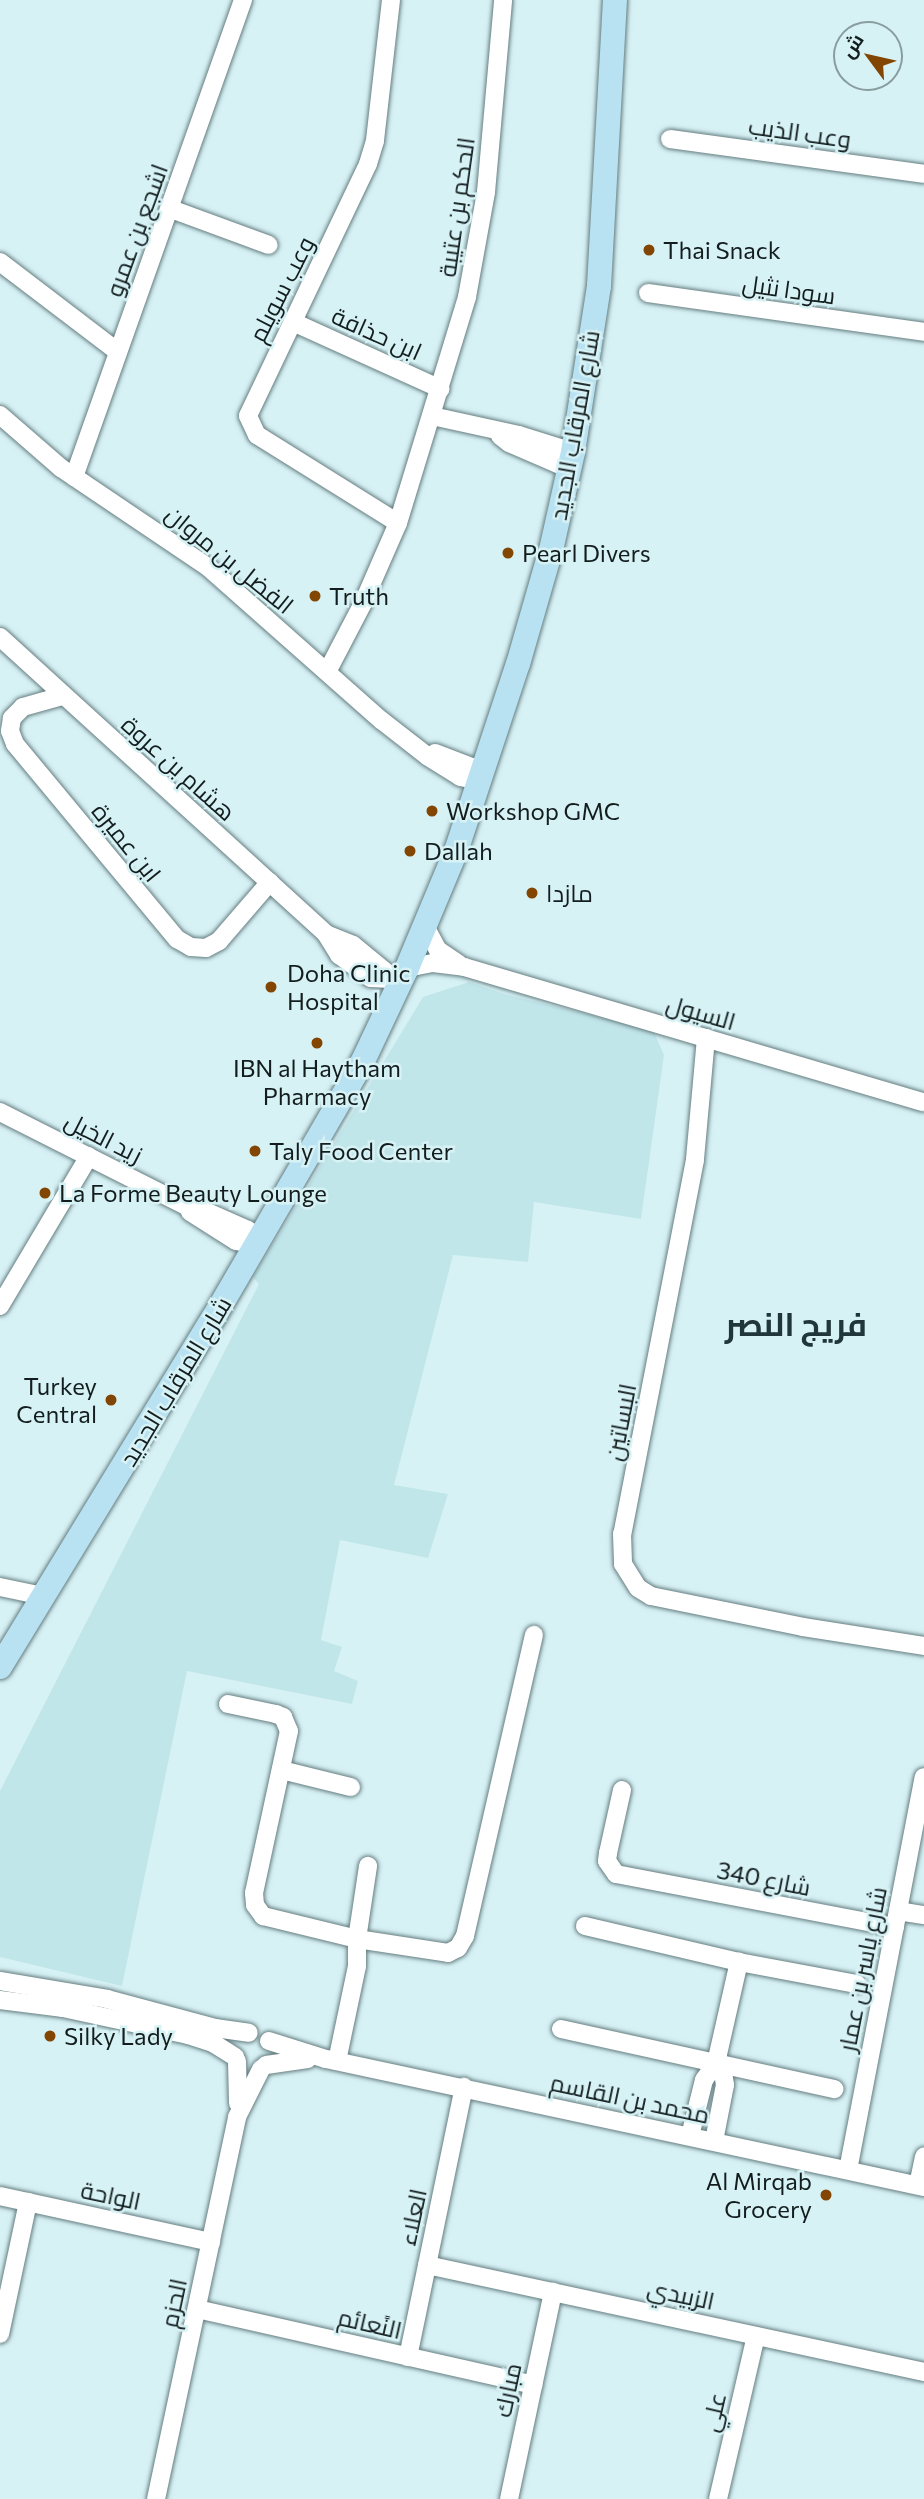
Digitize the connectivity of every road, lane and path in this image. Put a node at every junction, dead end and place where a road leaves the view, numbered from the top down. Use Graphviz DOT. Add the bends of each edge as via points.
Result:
graph roads {
  1 [pos="243,0"];
  2 [pos="391,0"];
  3 [pos="503,0"];
  4 [pos="615,0"];
  5 [pos="670,139"];
  6 [pos="924,174"];
  7 [pos="172,209"];
  8 [pos="269,245"];
  9 [pos="0,262"];
  10 [pos="648,293"];
  11 [pos="293,322"];
  12 [pos="924,332"];
  13 [pos="117,351"];
  14 [pos="441,389"];
  15 [pos="0,415"];
  16 [pos="432,415"];
  17 [pos="571,461"];
  18 [pos="74,477"];
  19 [pos="398,523"];
  20 [pos="0,637"];
  21 [pos="327,672"];
  22 [pos="62,696"];
  23 [pos="481,778"];
  24 [pos="459,835"];
  25 [pos="270,882"];
  26 [pos="425,926"];
  27 [pos="464,967"];
  28 [pos="397,975"];
  29 [pos="706,1038"];
  30 [pos="924,1102"];
  31 [pos="0,1112"];
  32 [pos="89,1156"];
  33 [pos="258,1243"];
  34 [pos="0,1306"];
  35 [pos="0,1587"];
  36 [pos="43,1596"];
  37 [pos="534,1635"];
  38 [pos="857,1637"];
  39 [pos="924,1646"];
  40 [pos="924,1654"];
  41 [pos="0,1667"];
  42 [pos="228,1704"];
  43 [pos="281,1770"];
  44 [pos="924,1777"];
  45 [pos="351,1787"];
  46 [pos="622,1790"];
  47 [pos="368,1866"];
  48 [pos="924,1915"];
  49 [pos="897,1919"];
  50 [pos="585,1926"];
  51 [pos="357,1939"];
  52 [pos="739,1962"];
  53 [pos="0,1981"];
  54 [pos="857,1984"];
  55 [pos="0,2000"];
  56 [pos="561,2029"];
  57 [pos="249,2033"];
  58 [pos="269,2040"];
  59 [pos="236,2059"];
  60 [pos="330,2060"];
  61 [pos="716,2063"];
  62 [pos="264,2067"];
  63 [pos="464,2087"];
  64 [pos="834,2089"];
  65 [pos="237,2117"];
  66 [pos="690,2136"];
  67 [pos="714,2141"];
  68 [pos="924,2157"];
  69 [pos="848,2170"];
  70 [pos="921,2186"];
  71 [pos="0,2196"];
  72 [pos="28,2202"];
  73 [pos="211,2242"];
  74 [pos="427,2265"];
  75 [pos="553,2292"];
  76 [pos="197,2309"];
  77 [pos="0,2334"];
  78 [pos="756,2336"];
  79 [pos="408,2357"];
  80 [pos="924,2372"];
  81 [pos="534,2385"];
  82 [pos="156,2499"];
  83 [pos="509,2499"];
  84 [pos="718,2499"];
  1 -- 7 [label="street, اشجع بن عمرو"];
  2 -- 11 [label="street, وعب سويلم" via="368,164"];
  3 -- 14 [label="street, الحكم بن عتيبة" via="478,247"];
  4 -- 17 [label="street, شارع المرقاب الجديد" via="600,273"];
  5 -- 6 [label="street, وعب الذيب"];
  7 -- 8 [label="street"];
  7 -- 13 [label="street, اشجع بن عمرو"];
  9 -- 13 [label="street"];
  10 -- 12 [label="street, سودا نثيل"];
  11 -- 14 [label="street, ابن حذافة"];
  11 -- 19 [label="street, وعب سويلم" via="250,407 250,425 257,435"];
  13 -- 18 [label="street, اشجع بن عمرو"];
  14 -- 16 [label="street, الحكم بن عتيبة"];
  15 -- 18 [label="street, الفضل بن مروان"];
  16 -- 17 [label="street" via="519,435"];
  16 -- 19 [label="street, الحكم بن عتيبة"];
  17 -- 23 [label="street, شارع المرقاب الجديد" via="551,550"];
  18 -- 21 [label="street, الفضل بن مروان" via="209,568"];
  19 -- 21 [label="street, الحكم بن عتيبة"];
  20 -- 22 [label="street, هشام بن عروة"];
  21 -- 23 [label="street, الفضل بن مروان" via="422,751 460,777"];
  22 -- 25 [label="street, هشام بن عروة"];
  22 -- 25 [label="street, ابن عميرة" via="23,707 12,718 15,744 177,939 206,948 219,941"];
  23 -- 24 [label="street, شارع المرقاب الجديد"];
  24 -- 26 [label="street, شارع المرقاب الجديد"];
  24 -- 28 [label="street, شارع المرقاب الجديد" via="448,849"];
  25 -- 28 [label="street, هشام بن عروة" via="326,934 339,955 365,975 378,980"];
  26 -- 27 [label="street, السيول" via="438,950"];
  26 -- 28 [label="street, شارع المرقاب الجديد"];
  27 -- 28 [label="street, السيول" via="433,963"];
  27 -- 29 [label="street, السيول"];
  28 -- 33 [label="street, شارع المرقاب الجديد" via="362,1063"];
  29 -- 30 [label="street, السيول"];
  29 -- 38 [label="street, البساتين" via="695,1160 622,1534 622,1564 634,1583 651,1596"];
  31 -- 32 [label="street, زيد الخيل"];
  32 -- 33 [label="street, زيد الخيل" via="186,1206 243,1228"];
  32 -- 34 [label="street"];
  33 -- 36 [label="street, شارع المرقاب الجديد"];
  35 -- 36 [label="street"];
  36 -- 41 [label="street, شارع المرقاب الجديد"];
  37 -- 51 [label="street" via="465,1936 458,1948 447,1953"];
  38 -- 39 [label="street, البساتين"];
  38 -- 40 [label="street, البساتين" via="866,1644"];
  42 -- 43 [label="street" via="283,1717 289,1731"];
  43 -- 45 [label="street"];
  43 -- 51 [label="street" via="255,1905 271,1919"];
  44 -- 49 [label="street, شارع ياسر بن عمار"];
  46 -- 49 [label="street, شارع 340" via="607,1861 616,1874"];
  47 -- 51 [label="street"];
  48 -- 49 [label="street, شارع 340"];
  49 -- 69 [label="street, شارع ياسر بن عمار"];
  50 -- 52 [label="street"];
  51 -- 60 [label="street" via="357,1966"];
  52 -- 54 [label="street"];
  52 -- 61 [label="street"];
  53 -- 57 [label="street" via="107,1999"];
  55 -- 59 [label="street" via="63,2008 188,2035 213,2043"];
  56 -- 61 [label="street"];
  57 -- 58 [label="street"];
  57 -- 59 [label="street" via="238,2039"];
  58 -- 60 [label="street, محمد بن القاسم"];
  58 -- 62 [label="street" via="272,2053"];
  59 -- 62 [label="street" via="250,2070"];
  59 -- 65 [label="street, الحزم"];
  60 -- 62 [label="street, محمد بن القاسم" via="289,2060"];
  60 -- 63 [label="street, محمد بن القاسم"];
  61 -- 64 [label="street"];
  61 -- 66 [label="street" via="702,2086"];
  61 -- 67 [label="street" via="725,2085"];
  62 -- 65 [label="street, الحزم"];
  63 -- 66 [label="street, محمد بن القاسم"];
  63 -- 74 [label="street, العلاء"];
  65 -- 73 [label="street, الحزم"];
  66 -- 67 [label="street, محمد بن القاسم"];
  67 -- 69 [label="street, محمد بن القاسم"];
  68 -- 70 [label="street"];
  69 -- 70 [label="street, محمد بن القاسم"];
  71 -- 72 [label="street, الواحة"];
  72 -- 73 [label="street, الواحة"];
  72 -- 77 [label="street"];
  73 -- 76 [label="street, الحزم"];
  74 -- 75 [label="street, الزبيدي"];
  74 -- 79 [label="street, العلاء"];
  75 -- 78 [label="street, الزبيدي"];
  75 -- 81 [label="street, مبارك"];
  76 -- 79 [label="street, النًعائم"];
  76 -- 82 [label="street, الحزم"];
  78 -- 80 [label="street, الزبيدي"];
  78 -- 84 [label="street, علي"];
  79 -- 81 [label="street, النًعائم"];
  81 -- 83 [label="street, مبارك"];
}
